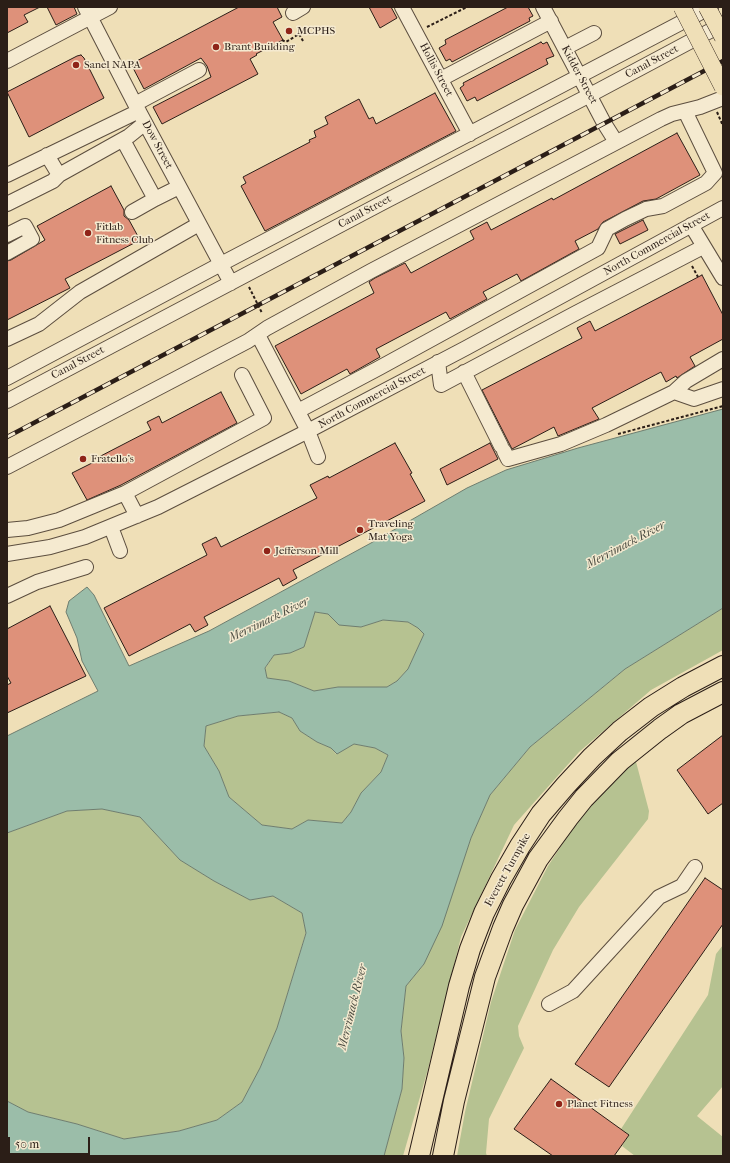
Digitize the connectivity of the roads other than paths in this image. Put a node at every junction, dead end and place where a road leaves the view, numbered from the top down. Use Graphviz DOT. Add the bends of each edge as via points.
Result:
graph roads {
  1 [pos="110,7"];
  2 [pos="402,7"];
  3 [pos="543,7"];
  4 [pos="682,7"];
  5 [pos="707,7"];
  6 [pos="711,7"];
  7 [pos="87,12"];
  8 [pos="551,22"];
  9 [pos="723,24"];
  10 [pos="594,33"];
  11 [pos="723,37"];
  12 [pos="565,48"];
  13 [pos="7,61"];
  14 [pos="199,70"];
  15 [pos="579,76"];
  16 [pos="441,79"];
  17 [pos="723,87"];
  18 [pos="590,95"];
  19 [pos="723,98"];
  20 [pos="685,111"];
  21 [pos="139,113"];
  22 [pos="470,134"];
  23 [pos="126,138"];
  24 [pos="616,142"];
  25 [pos="47,155"];
  26 [pos="59,174"];
  27 [pos="7,175"];
  28 [pos="179,187"];
  29 [pos="155,199"];
  30 [pos="7,204"];
  31 [pos="723,208"];
  32 [pos="132,212"];
  33 [pos="199,224"];
  34 [pos="691,225"];
  35 [pos="7,235"];
  36 [pos="703,247"];
  37 [pos="7,253"];
  38 [pos="221,264"];
  39 [pos="723,278"];
  40 [pos="231,283"];
  41 [pos="258,335"];
  42 [pos="7,339"];
  43 [pos="476,342"];
  44 [pos="723,359"];
  45 [pos="485,361"];
  46 [pos="438,362"];
  47 [pos="464,372"];
  48 [pos="242,375"];
  49 [pos="7,378"];
  50 [pos="723,389"];
  51 [pos="674,392"];
  52 [pos="7,401"];
  53 [pos="298,411"];
  54 [pos="308,432"];
  55 [pos="318,457"];
  56 [pos="7,466"];
  57 [pos="125,493"];
  58 [pos="137,516"];
  59 [pos="111,527"];
  60 [pos="7,530"];
  61 [pos="120,551"];
  62 [pos="7,554"];
  63 [pos="86,567"];
  64 [pos="7,596"];
  65 [pos="723,666"];
  66 [pos="723,692"];
  67 [pos="695,867"];
  68 [pos="549,1004"];
  69 [pos="419,1156"];
  70 [pos="443,1156"];
  1 -- 7 [label="street"];
  2 -- 16 [label="street, Hollis Street"];
  3 -- 8 [label="street, Kidder Street"];
  4 -- 17 [label="main road, bridge"];
  5 -- 11 [label="main road, bridge"];
  6 -- 15 [label="street, Canal Street"];
  7 -- 13 [label="street"];
  7 -- 21 [label="street, Dow Street"];
  8 -- 12 [label="street, Kidder Street"];
  8 -- 16 [label="street"];
  9 -- 18 [label="street, Canal Street"];
  10 -- 12 [label="street"];
  12 -- 15 [label="street, Kidder Street"];
  14 -- 21 [label="street"];
  15 -- 18 [label="street, Kidder Street"];
  15 -- 22 [label="street, Canal Street"];
  16 -- 22 [label="street, Hollis Street"];
  18 -- 24 [label="street, Kidder Street"];
  18 -- 40 [label="street, Canal Street"];
  19 -- 20 [label="street"];
  20 -- 24 [label="street" via="661,119"];
  20 -- 53 [label="street" via="715,173 706,183 663,206 646,209 625,219 608,229 598,248"];
  21 -- 23 [label="street"];
  21 -- 25 [label="street"];
  21 -- 28 [label="street, Dow Street"];
  22 -- 38 [label="street, Canal Street"];
  23 -- 26 [label="street"];
  23 -- 29 [label="street"];
  24 -- 41 [label="street" via="371,271"];
  25 -- 26 [label="street"];
  25 -- 27 [label="street"];
  26 -- 30 [label="street" via="53,181"];
  28 -- 29 [label="street"];
  28 -- 33 [label="street, Dow Street"];
  29 -- 32 [label="street"];
  31 -- 34 [label="street, North Commercial Street"];
  33 -- 38 [label="street, Dow Street"];
  33 -- 42 [label="street" via="80,292 39,324"];
  34 -- 36 [label="street"];
  34 -- 43 [label="street, North Commercial Street"];
  35 -- 37 [label="street" via="25,226 32,239"];
  36 -- 39 [label="street"];
  36 -- 45 [label="street"];
  38 -- 40 [label="street, Dow Street"];
  38 -- 49 [label="street, Canal Street"];
  40 -- 52 [label="street, Canal Street"];
  41 -- 53 [label="street"];
  41 -- 56 [label="street"];
  43 -- 45 [label="street"];
  43 -- 46 [label="street, North Commercial Street"];
  44 -- 51 [label="street" via="686,381"];
  45 -- 47 [label="street"];
  46 -- 47 [label="street" via="441,384"];
  46 -- 54 [label="street, North Commercial Street"];
  47 -- 51 [label="street" via="504,452 561,444"];
  48 -- 57 [label="street" via="264,418"];
  50 -- 51 [label="street" via="694,399"];
  53 -- 54 [label="street"];
  54 -- 55 [label="street"];
  54 -- 58 [label="street, North Commercial Street"];
  57 -- 58 [label="street"];
  57 -- 60 [label="street" via="59,520 28,528"];
  58 -- 59 [label="street, North Commercial Street"];
  59 -- 61 [label="street"];
  59 -- 62 [label="street, North Commercial Street" via="50,547"];
  63 -- 64 [label="street" via="37,582"];
  65 -- 69 [label="highway, Everett Turnpike" via="651,707 620,731 566,785 541,814 520,846 484,913 470,949"];
  66 -- 70 [label="highway, Everett Turnpike" via="681,714 620,761 584,798 538,860 513,905 485,977"];
  67 -- 68 [label="street" via="682,886 659,897 574,991"];
}
